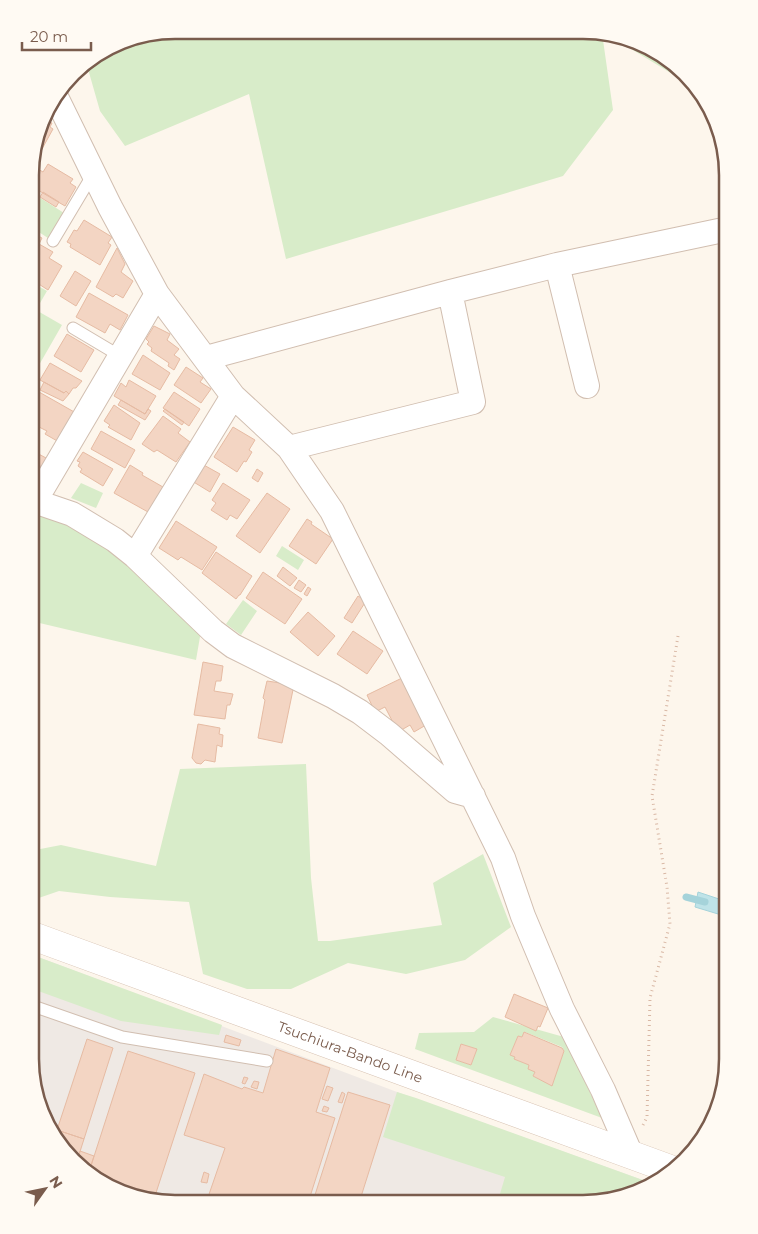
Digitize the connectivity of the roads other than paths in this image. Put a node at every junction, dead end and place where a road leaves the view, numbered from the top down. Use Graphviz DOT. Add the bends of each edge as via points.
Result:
graph roads {
  1 [pos="59,104"];
  2 [pos="93,174"];
  3 [pos="719,231"];
  4 [pos="53,241"];
  5 [pos="557,265"];
  6 [pos="450,292"];
  7 [pos="157,294"];
  8 [pos="73,328"];
  9 [pos="120,356"];
  10 [pos="206,358"];
  11 [pos="587,386"];
  12 [pos="234,396"];
  13 [pos="289,448"];
  14 [pos="39,490"];
  15 [pos="39,502"];
  16 [pos="135,556"];
  17 [pos="473,796"];
  18 [pos="39,939"];
  19 [pos="39,1008"];
  20 [pos="268,1061"];
  21 [pos="631,1156"];
  22 [pos="665,1167"];
  1 -- 2 [label="street"];
  2 -- 4 [label="lane"];
  2 -- 7 [label="street"];
  3 -- 5 [label="street"];
  5 -- 6 [label="street"];
  5 -- 11 [label="street"];
  6 -- 10 [label="street"];
  6 -- 13 [label="street" via="473,402"];
  7 -- 9 [label="street"];
  7 -- 10 [label="street"];
  8 -- 9 [label="lane"];
  9 -- 14 [label="street"];
  10 -- 12 [label="street"];
  12 -- 13 [label="street"];
  12 -- 16 [label="street"];
  13 -- 17 [label="street" via="332,511"];
  15 -- 16 [label="street" via="72,514"];
  16 -- 17 [label="street" via="233,646 360,712 455,791"];
  17 -- 21 [label="street" via="503,858 562,1009 603,1090"];
  18 -- 21 [label="main road, Tsuchiura-Bando Line"];
  19 -- 20 [label="lane" via="122,1037"];
  21 -- 22 [label="main road, Tsuchiura-Bando Line"];
}
